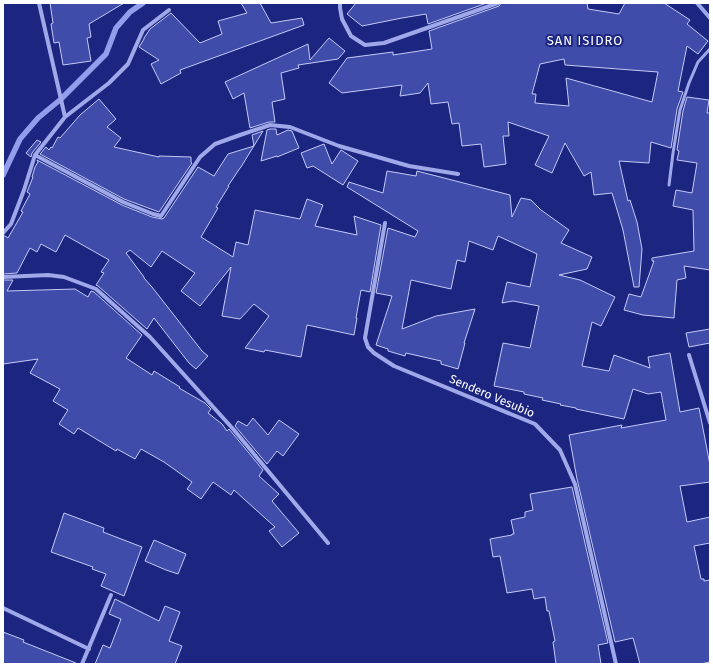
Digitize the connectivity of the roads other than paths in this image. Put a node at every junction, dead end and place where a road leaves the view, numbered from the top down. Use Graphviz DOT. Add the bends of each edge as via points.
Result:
graph roads {
  1 [pos="38,3"];
  2 [pos="340,3"];
  3 [pos="498,3"];
  4 [pos="697,3"];
  5 [pos="169,10"];
  6 [pos="710,18"];
  7 [pos="710,49"];
  8 [pos="65,117"];
  9 [pos="35,155"];
  10 [pos="458,174"];
  11 [pos="669,185"];
  12 [pos="385,223"];
  13 [pos="3,233"];
  14 [pos="3,277"];
  15 [pos="689,355"];
  16 [pos="709,418"];
  17 [pos="710,423"];
  18 [pos="328,543"];
  19 [pos="111,595"];
  20 [pos="3,608"];
  21 [pos="88,649"];
  22 [pos="82,664"];
  23 [pos="616,664"];
  1 -- 8 [label="street"];
  2 -- 3 [label="street" via="342,20 351,36 366,45 384,43"];
  4 -- 6 [label="street"];
  5 -- 8 [label="street" via="143,30 128,64 109,83"];
  7 -- 11 [label="lane" via="698,62 680,110"];
  8 -- 9 [label="street"];
  9 -- 10 [label="street" via="124,202 161,216 205,152 215,144 270,126 290,127 339,146 409,166"];
  9 -- 13 [label="street" via="11,224"];
  12 -- 23 [label="street, Sendero Vesubio" via="366,338 368,347 394,366 535,424 560,450 574,484"];
  14 -- 18 [label="street" via="64,277 96,289 150,337 234,430"];
  15 -- 16 [label="street"];
  16 -- 17 [label="street"];
  19 -- 21 [label="street"];
  20 -- 21 [label="street"];
  21 -- 22 [label="street"];
}
